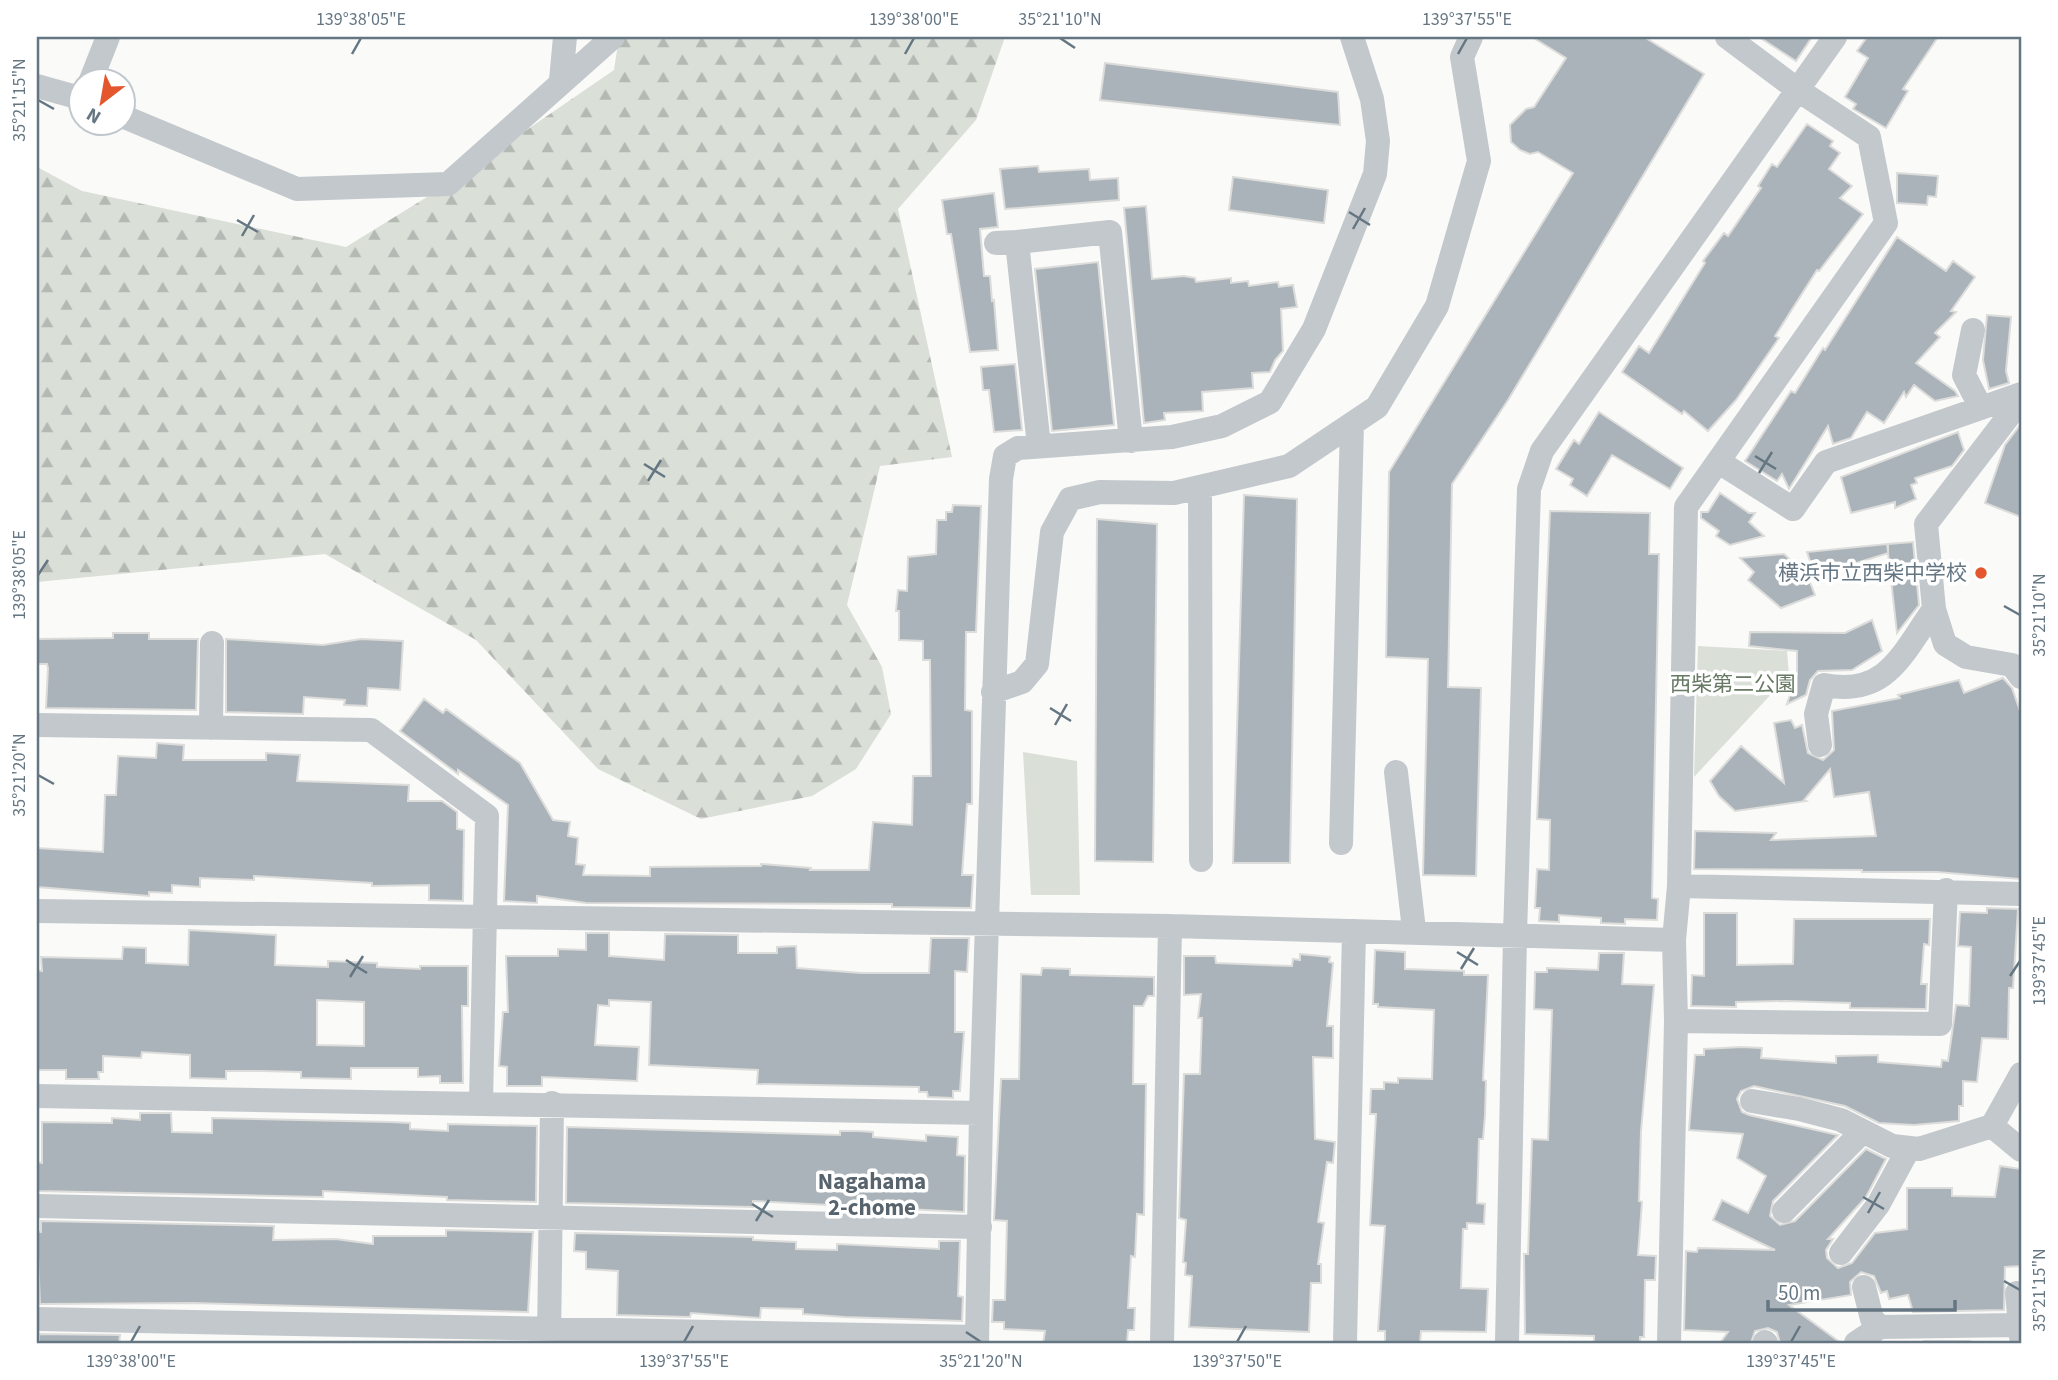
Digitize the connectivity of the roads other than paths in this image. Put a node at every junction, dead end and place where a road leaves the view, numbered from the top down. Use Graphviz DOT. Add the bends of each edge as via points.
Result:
graph roads {
  1 [pos="108,37"];
  2 [pos="565,37"];
  3 [pos="613,37"];
  4 [pos="1352,37"];
  5 [pos="1471,37"];
  6 [pos="1727,37"];
  7 [pos="1835,37"];
  8 [pos="97,66"];
  9 [pos="561,80"];
  10 [pos="37,86"];
  11 [pos="1798,90"];
  12 [pos="66,94"];
  13 [pos="136,122"];
  14 [pos="1973,330"];
  15 [pos="2021,394"];
  16 [pos="2021,400"];
  17 [pos="1981,408"];
  18 [pos="1352,424"];
  19 [pos="1131,441"];
  20 [pos="1039,446"];
  21 [pos="1719,462"];
  22 [pos="1200,488"];
  23 [pos="1934,609"];
  24 [pos="212,643"];
  25 [pos="2021,677"];
  26 [pos="993,692"];
  27 [pos="37,725"];
  28 [pos="211,728"];
  29 [pos="1820,745"];
  30 [pos="1396,772"];
  31 [pos="1341,843"];
  32 [pos="1201,860"];
  33 [pos="1679,886"];
  34 [pos="1946,890"];
  35 [pos="2021,894"];
  36 [pos="37,911"];
  37 [pos="485,918"];
  38 [pos="988,926"];
  39 [pos="1170,926"];
  40 [pos="1414,930"];
  41 [pos="1354,931"];
  42 [pos="1515,934"];
  43 [pos="1674,940"];
  44 [pos="1676,1021"];
  45 [pos="2021,1074"];
  46 [pos="37,1096"];
  47 [pos="1752,1101"];
  48 [pos="481,1102"];
  49 [pos="552,1103"];
  50 [pos="981,1113"];
  51 [pos="1992,1126"];
  52 [pos="1862,1132"];
  53 [pos="1909,1148"];
  54 [pos="2021,1150"];
  55 [pos="37,1206"];
  56 [pos="1784,1211"];
  57 [pos="550,1216"];
  58 [pos="980,1227"];
  59 [pos="1842,1253"];
  60 [pos="1864,1287"];
  61 [pos="2017,1293"];
  62 [pos="37,1319"];
  63 [pos="1880,1327"];
  64 [pos="2020,1331"];
  65 [pos="549,1336"];
  66 [pos="977,1340"];
  67 [pos="1162,1343"];
  68 [pos="1345,1343"];
  69 [pos="1507,1343"];
  70 [pos="1669,1343"];
  71 [pos="1856,1343"];
  1 -- 8 [label="street"];
  2 -- 9 [label="street"];
  3 -- 9 [label="street"];
  4 -- 19 [label="street" via="1372,99 1378,141 1375,173 1297,362 1270,402 1222,426"];
  5 -- 18 [label="street" via="1462,57 1479,161 1437,306 1377,407"];
  6 -- 11 [label="street"];
  7 -- 11 [label="street"];
  9 -- 13 [label="street" via="447,184 297,189"];
  10 -- 12 [label="street"];
  11 -- 21 [label="street" via="1868,137 1886,223"];
  11 -- 42 [label="street" via="1542,451 1528,489"];
  14 -- 17 [label="street" via="1964,374"];
  15 -- 17 [label="street"];
  16 -- 23 [label="street" via="1926,524"];
  17 -- 21 [label="street" via="1826,463 1793,509"];
  18 -- 22 [label="street" via="1289,466"];
  18 -- 31 [label="street"];
  19 -- 20 [label="street"];
  19 -- 20 [label="street" via="1110,232 1007,243"];
  20 -- 26 [label="street" via="1018,448 1005,456"];
  21 -- 33 [label="street" via="1686,507"];
  22 -- 26 [label="street" via="1174,493 1100,492 1070,499 1052,532 1037,664 1021,682"];
  22 -- 32 [label="street"];
  23 -- 25 [label="street" via="1945,644 1966,657 2012,665"];
  23 -- 29 [label="street" via="1890,670 1862,688 1824,685 1816,714"];
  24 -- 28 [label="street"];
  26 -- 38 [label="street"];
  27 -- 28 [label="street"];
  28 -- 37 [label="street" via="371,730 487,816"];
  30 -- 40 [label="street"];
  33 -- 34 [label="street"];
  33 -- 43 [label="street"];
  34 -- 35 [label="street"];
  34 -- 44 [label="street" via="1940,1024"];
  36 -- 37 [label="street"];
  37 -- 38 [label="street"];
  37 -- 48 [label="street"];
  38 -- 39 [label="street"];
  38 -- 50 [label="street"];
  39 -- 41 [label="street"];
  39 -- 67 [label="street"];
  40 -- 41 [label="street"];
  40 -- 42 [label="street"];
  41 -- 68 [label="street"];
  42 -- 43 [label="street"];
  42 -- 69 [label="street"];
  43 -- 44 [label="street"];
  44 -- 70 [label="street"];
  45 -- 51 [label="street"];
  46 -- 48 [label="street"];
  47 -- 52 [label="street" via="1831,1117"];
  48 -- 49 [label="street"];
  49 -- 50 [label="street"];
  49 -- 57 [label="street"];
  50 -- 58 [label="street"];
  51 -- 53 [label="street" via="1919,1149"];
  51 -- 54 [label="street"];
  52 -- 53 [label="street" via="1892,1146"];
  52 -- 56 [label="street"];
  53 -- 59 [label="street" via="1878,1205"];
  55 -- 57 [label="street"];
  57 -- 58 [label="street"];
  57 -- 65 [label="street"];
  58 -- 66 [label="street"];
  60 -- 63 [label="street" via="1872,1319"];
  61 -- 64 [label="street"];
  62 -- 65 [label="street"];
  63 -- 64 [label="street"];
  63 -- 71 [label="street"];
  65 -- 66 [label="street"];
}
